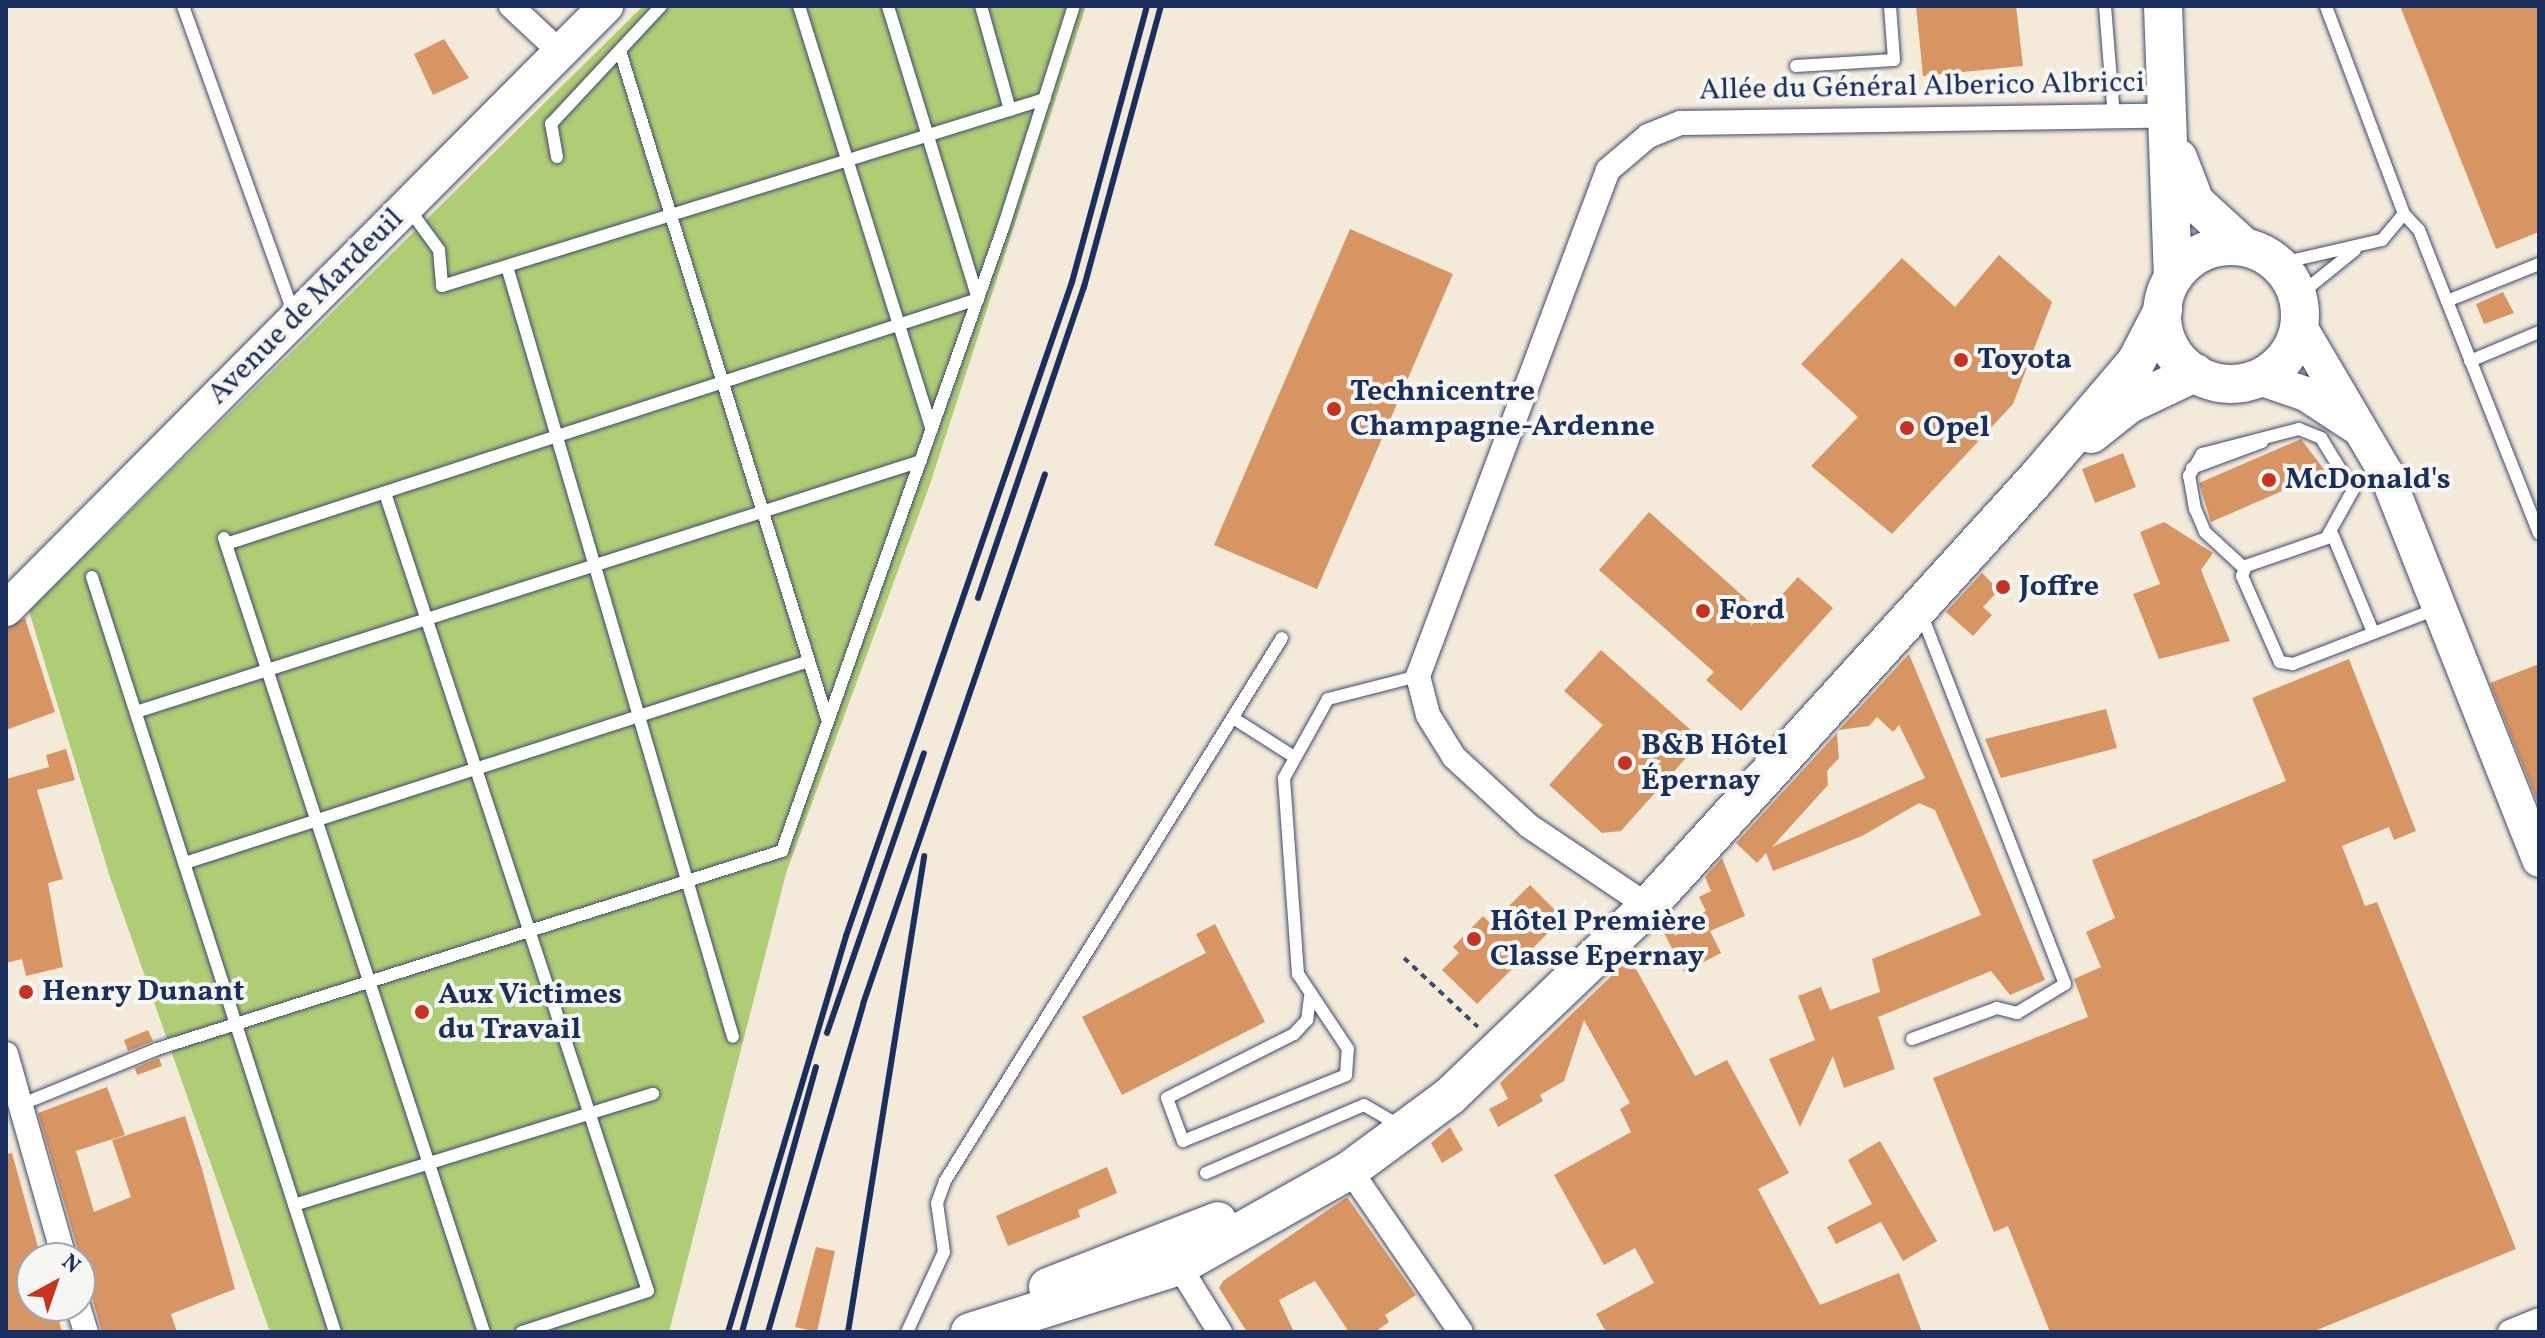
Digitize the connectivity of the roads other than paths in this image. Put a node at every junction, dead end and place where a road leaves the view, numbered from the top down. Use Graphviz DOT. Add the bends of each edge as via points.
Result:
graph roads {
  1 [pos="183,6"];
  2 [pos="511,6"];
  3 [pos="606,6"];
  4 [pos="661,6"];
  5 [pos="799,6"];
  6 [pos="888,6"];
  7 [pos="981,6"];
  8 [pos="1074,6"];
  9 [pos="1890,6"];
  10 [pos="2105,6"];
  11 [pos="2163,6"];
  12 [pos="2326,6"];
  13 [pos="620,51"];
  14 [pos="560,52"];
  15 [pos="1796,66"];
  16 [pos="1045,99"];
  17 [pos="1010,110"];
  18 [pos="2114,117"];
  19 [pos="2169,123"];
  20 [pos="929,138"];
  21 [pos="557,157"];
  22 [pos="845,163"];
  23 [pos="407,206"];
  24 [pos="2404,214"];
  25 [pos="671,220"];
  26 [pos="2243,246"];
  27 [pos="2355,250"];
  28 [pos="2277,264"];
  29 [pos="2539,264"];
  30 [pos="508,270"];
  31 [pos="2168,294"];
  32 [pos="978,299"];
  33 [pos="2447,301"];
  34 [pos="2299,311"];
  35 [pos="295,318"];
  36 [pos="899,329"];
  37 [pos="2539,332"];
  38 [pos="2470,361"];
  39 [pos="2195,373"];
  40 [pos="2259,378"];
  41 [pos="721,384"];
  42 [pos="932,430"];
  43 [pos="556,437"];
  44 [pos="2368,437"];
  45 [pos="921,461"];
  46 [pos="2036,479"];
  47 [pos="385,493"];
  48 [pos="760,510"];
  49 [pos="2539,533"];
  50 [pos="2328,535"];
  51 [pos="592,562"];
  52 [pos="2245,569"];
  53 [pos="92,577"];
  54 [pos="1919,608"];
  55 [pos="2439,608"];
  56 [pos="6,609"];
  57 [pos="425,617"];
  58 [pos="2373,632"];
  59 [pos="1282,638"];
  60 [pos="806,662"];
  61 [pos="267,670"];
  62 [pos="1418,676"];
  63 [pos="136,712"];
  64 [pos="637,716"];
  65 [pos="1233,718"];
  66 [pos="828,722"];
  67 [pos="1291,755"];
  68 [pos="474,767"];
  69 [pos="316,819"];
  70 [pos="2539,860"];
  71 [pos="185,863"];
  72 [pos="686,882"];
  73 [pos="1648,906"];
  74 [pos="528,932"];
  75 [pos="369,982"];
  76 [pos="1310,997"];
  77 [pos="237,1024"];
  78 [pos="733,1037"];
  79 [pos="1912,1039"];
  80 [pos="6,1054"];
  81 [pos="653,1094"];
  82 [pos="13,1108"];
  83 [pos="588,1113"];
  84 [pos="1408,1131"];
  85 [pos="428,1162"];
  86 [pos="1350,1170"];
  87 [pos="1206,1173"];
  88 [pos="1297,1199"];
  89 [pos="294,1205"];
  90 [pos="59,1242"];
  91 [pos="1179,1266"];
  92 [pos="2539,1320"];
  93 [pos="335,1332"];
  94 [pos="484,1332"];
  95 [pos="522,1332"];
  96 [pos="907,1332"];
  97 [pos="956,1332"];
  98 [pos="970,1332"];
  99 [pos="1220,1332"];
  100 [pos="1461,1332"];
  101 [pos="2510,1332"];
  1 -- 35 [label="lane"];
  2 -- 14 [label="street"];
  3 -- 14 [label="street, Avenue de Mardeuil"];
  4 -- 13 [label="lane"];
  5 -- 22 [label="lane"];
  6 -- 20 [label="lane"];
  7 -- 17 [label="lane"];
  8 -- 16 [label="lane"];
  9 -- 15 [label="lane" via="1894,60"];
  10 -- 18 [label="lane"];
  11 -- 19 [label="main road"];
  12 -- 24 [label="lane"];
  13 -- 21 [label="lane" via="551,124"];
  13 -- 25 [label="lane"];
  14 -- 23 [label="street, Avenue de Mardeuil"];
  16 -- 17 [label="lane"];
  16 -- 32 [label="lane"];
  17 -- 20 [label="lane"];
  18 -- 19 [label="street, Allée du Général Alberico Albricci"];
  18 -- 62 [label="street, Allée du Général Alberico Albricci" via="1681,123 1626,151 1592,195"];
  19 -- 26 [label="main road" via="2195,202"];
  19 -- 31 [label="main road"];
  20 -- 22 [label="lane"];
  20 -- 32 [label="lane"];
  22 -- 25 [label="lane"];
  22 -- 36 [label="lane"];
  23 -- 30 [label="lane" via="439,250 442,286"];
  23 -- 35 [label="street, Avenue de Mardeuil"];
  24 -- 27 [label="lane" via="2382,240"];
  24 -- 33 [label="lane" via="2419,230"];
  25 -- 30 [label="lane"];
  25 -- 41 [label="lane"];
  26 -- 28 [label="main road"];
  26 -- 31 [label="main road" via="2203,251"];
  27 -- 28 [label="lane"];
  27 -- 34 [label="lane"];
  28 -- 34 [label="main road"];
  29 -- 33 [label="lane"];
  30 -- 43 [label="lane"];
  31 -- 39 [label="main road" via="2170,346"];
  31 -- 46 [label="main road" via="2136,362"];
  32 -- 36 [label="lane"];
  32 -- 42 [label="lane"];
  33 -- 38 [label="lane"];
  34 -- 40 [label="main road" via="2292,348"];
  34 -- 44 [label="street"];
  35 -- 56 [label="street, Avenue de Mardeuil"];
  36 -- 41 [label="lane"];
  36 -- 42 [label="lane"];
  37 -- 38 [label="lane"];
  38 -- 49 [label="lane"];
  39 -- 40 [label="main road" via="2238,384"];
  39 -- 46 [label="main road" via="2129,404"];
  40 -- 44 [label="street" via="2306,394"];
  41 -- 43 [label="lane"];
  41 -- 48 [label="lane"];
  42 -- 45 [label="lane"];
  43 -- 47 [label="lane"];
  43 -- 51 [label="lane"];
  44 -- 55 [label="street"];
  45 -- 48 [label="lane"];
  45 -- 66 [label="lane"];
  46 -- 54 [label="main road"];
  47 -- 57 [label="lane"];
  47 -- 61 [label="lane" via="225,541"];
  48 -- 51 [label="lane"];
  48 -- 60 [label="lane"];
  50 -- 52 [label="lane"];
  50 -- 52 [label="lane" via="2353,490 2334,449 2299,429 2192,468 2190,494 2205,532"];
  50 -- 58 [label="lane"];
  51 -- 57 [label="lane"];
  51 -- 64 [label="lane"];
  52 -- 58 [label="lane" via="2280,662 2293,664"];
  53 -- 63 [label="lane"];
  54 -- 73 [label="main road"];
  54 -- 79 [label="lane" via="2065,984 2017,1013 1997,1008"];
  55 -- 58 [label="lane"];
  55 -- 70 [label="street"];
  57 -- 61 [label="lane"];
  57 -- 68 [label="lane"];
  59 -- 65 [label="lane"];
  60 -- 64 [label="lane"];
  60 -- 66 [label="lane"];
  61 -- 63 [label="lane"];
  61 -- 69 [label="lane"];
  62 -- 67 [label="lane" via="1328,699"];
  62 -- 73 [label="street" via="1428,715 1454,757 1529,826"];
  63 -- 71 [label="lane"];
  64 -- 68 [label="lane"];
  64 -- 72 [label="lane"];
  65 -- 67 [label="lane"];
  65 -- 96 [label="lane" via="939,1193 944,1252"];
  66 -- 72 [label="lane" via="782,851"];
  67 -- 76 [label="lane" via="1283,814 1298,974"];
  68 -- 69 [label="lane"];
  68 -- 74 [label="lane"];
  69 -- 71 [label="lane"];
  69 -- 75 [label="lane"];
  71 -- 77 [label="lane"];
  72 -- 74 [label="lane"];
  72 -- 78 [label="lane"];
  73 -- 84 [label="main road"];
  74 -- 75 [label="lane"];
  74 -- 83 [label="lane"];
  75 -- 77 [label="lane"];
  75 -- 85 [label="lane"];
  76 -- 76 [label="lane" via="1307,1020 1294,1034 1167,1098 1183,1141 1346,1075 1348,1049"];
  77 -- 82 [label="lane"];
  77 -- 89 [label="lane"];
  80 -- 82 [label="street"];
  81 -- 83 [label="lane"];
  82 -- 90 [label="street"];
  83 -- 85 [label="lane"];
  83 -- 95 [label="lane" via="648,1291"];
  84 -- 86 [label="main road"];
  84 -- 87 [label="lane" via="1364,1105"];
  85 -- 89 [label="lane"];
  85 -- 94 [label="lane"];
  86 -- 88 [label="main road"];
  86 -- 100 [label="street"];
  88 -- 91 [label="main road"];
  88 -- 97 [label="main road" via="1240,1211 1053,1285"];
  89 -- 93 [label="lane"];
  91 -- 98 [label="main road"];
  91 -- 99 [label="street"];
  92 -- 101 [label="street"];
}
